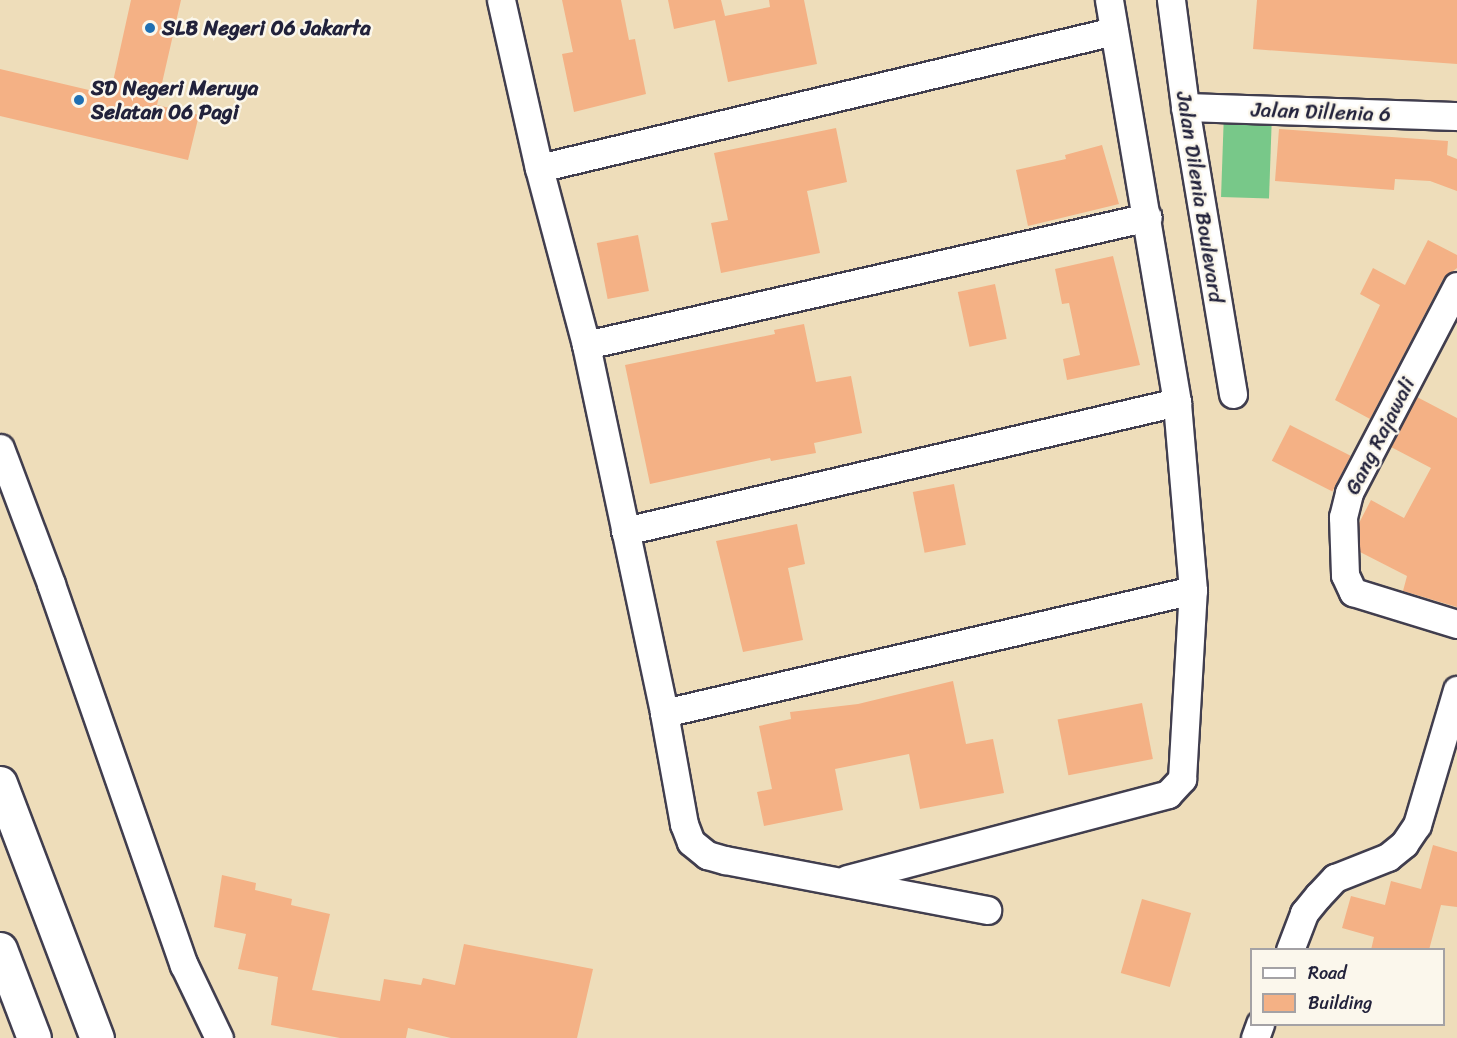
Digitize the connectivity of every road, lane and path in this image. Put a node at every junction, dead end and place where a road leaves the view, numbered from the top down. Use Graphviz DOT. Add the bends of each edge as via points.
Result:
graph roads {
  1 [pos="501,0"];
  2 [pos="1110,0"];
  3 [pos="1171,0"];
  4 [pos="1114,32"];
  5 [pos="1185,107"];
  6 [pos="1457,116"];
  7 [pos="539,168"];
  8 [pos="1148,217"];
  9 [pos="1457,286"];
  10 [pos="586,345"];
  11 [pos="1233,394"];
  12 [pos="1177,402"];
  13 [pos="0,448"];
  14 [pos="625,531"];
  15 [pos="1193,590"];
  16 [pos="1457,624"];
  17 [pos="1457,690"];
  18 [pos="664,713"];
  19 [pos="0,783"];
  20 [pos="841,881"];
  21 [pos="987,910"];
  22 [pos="1291,948"];
  23 [pos="0,949"];
  24 [pos="34,1038"];
  25 [pos="97,1038"];
  26 [pos="219,1038"];
  1 -- 7 [label="street"];
  2 -- 4 [label="street"];
  3 -- 5 [label="street, Jalan Dilenia Boulevard"];
  4 -- 7 [label="street"];
  4 -- 8 [label="street"];
  5 -- 6 [label="street, Jalan Dillenia 6"];
  5 -- 11 [label="street, Jalan Dilenia Boulevard"];
  7 -- 10 [label="street"];
  8 -- 10 [label="street"];
  8 -- 12 [label="street"];
  9 -- 16 [label="street, Gang Rajawali" via="1349,493 1343,516 1345,575 1353,592"];
  10 -- 14 [label="street"];
  12 -- 14 [label="street"];
  12 -- 15 [label="street"];
  13 -- 26 [label="street" via="184,965"];
  14 -- 18 [label="street"];
  15 -- 18 [label="street"];
  15 -- 20 [label="street" via="1182,779 1177,788 1168,794"];
  17 -- 22 [label="street" via="1417,825 1404,844 1388,857 1335,879 1304,913"];
  18 -- 20 [label="street" via="684,824 691,842 707,855 725,860"];
  19 -- 25 [label="highway"];
  20 -- 21 [label="street"];
  23 -- 24 [label="highway"];
}
